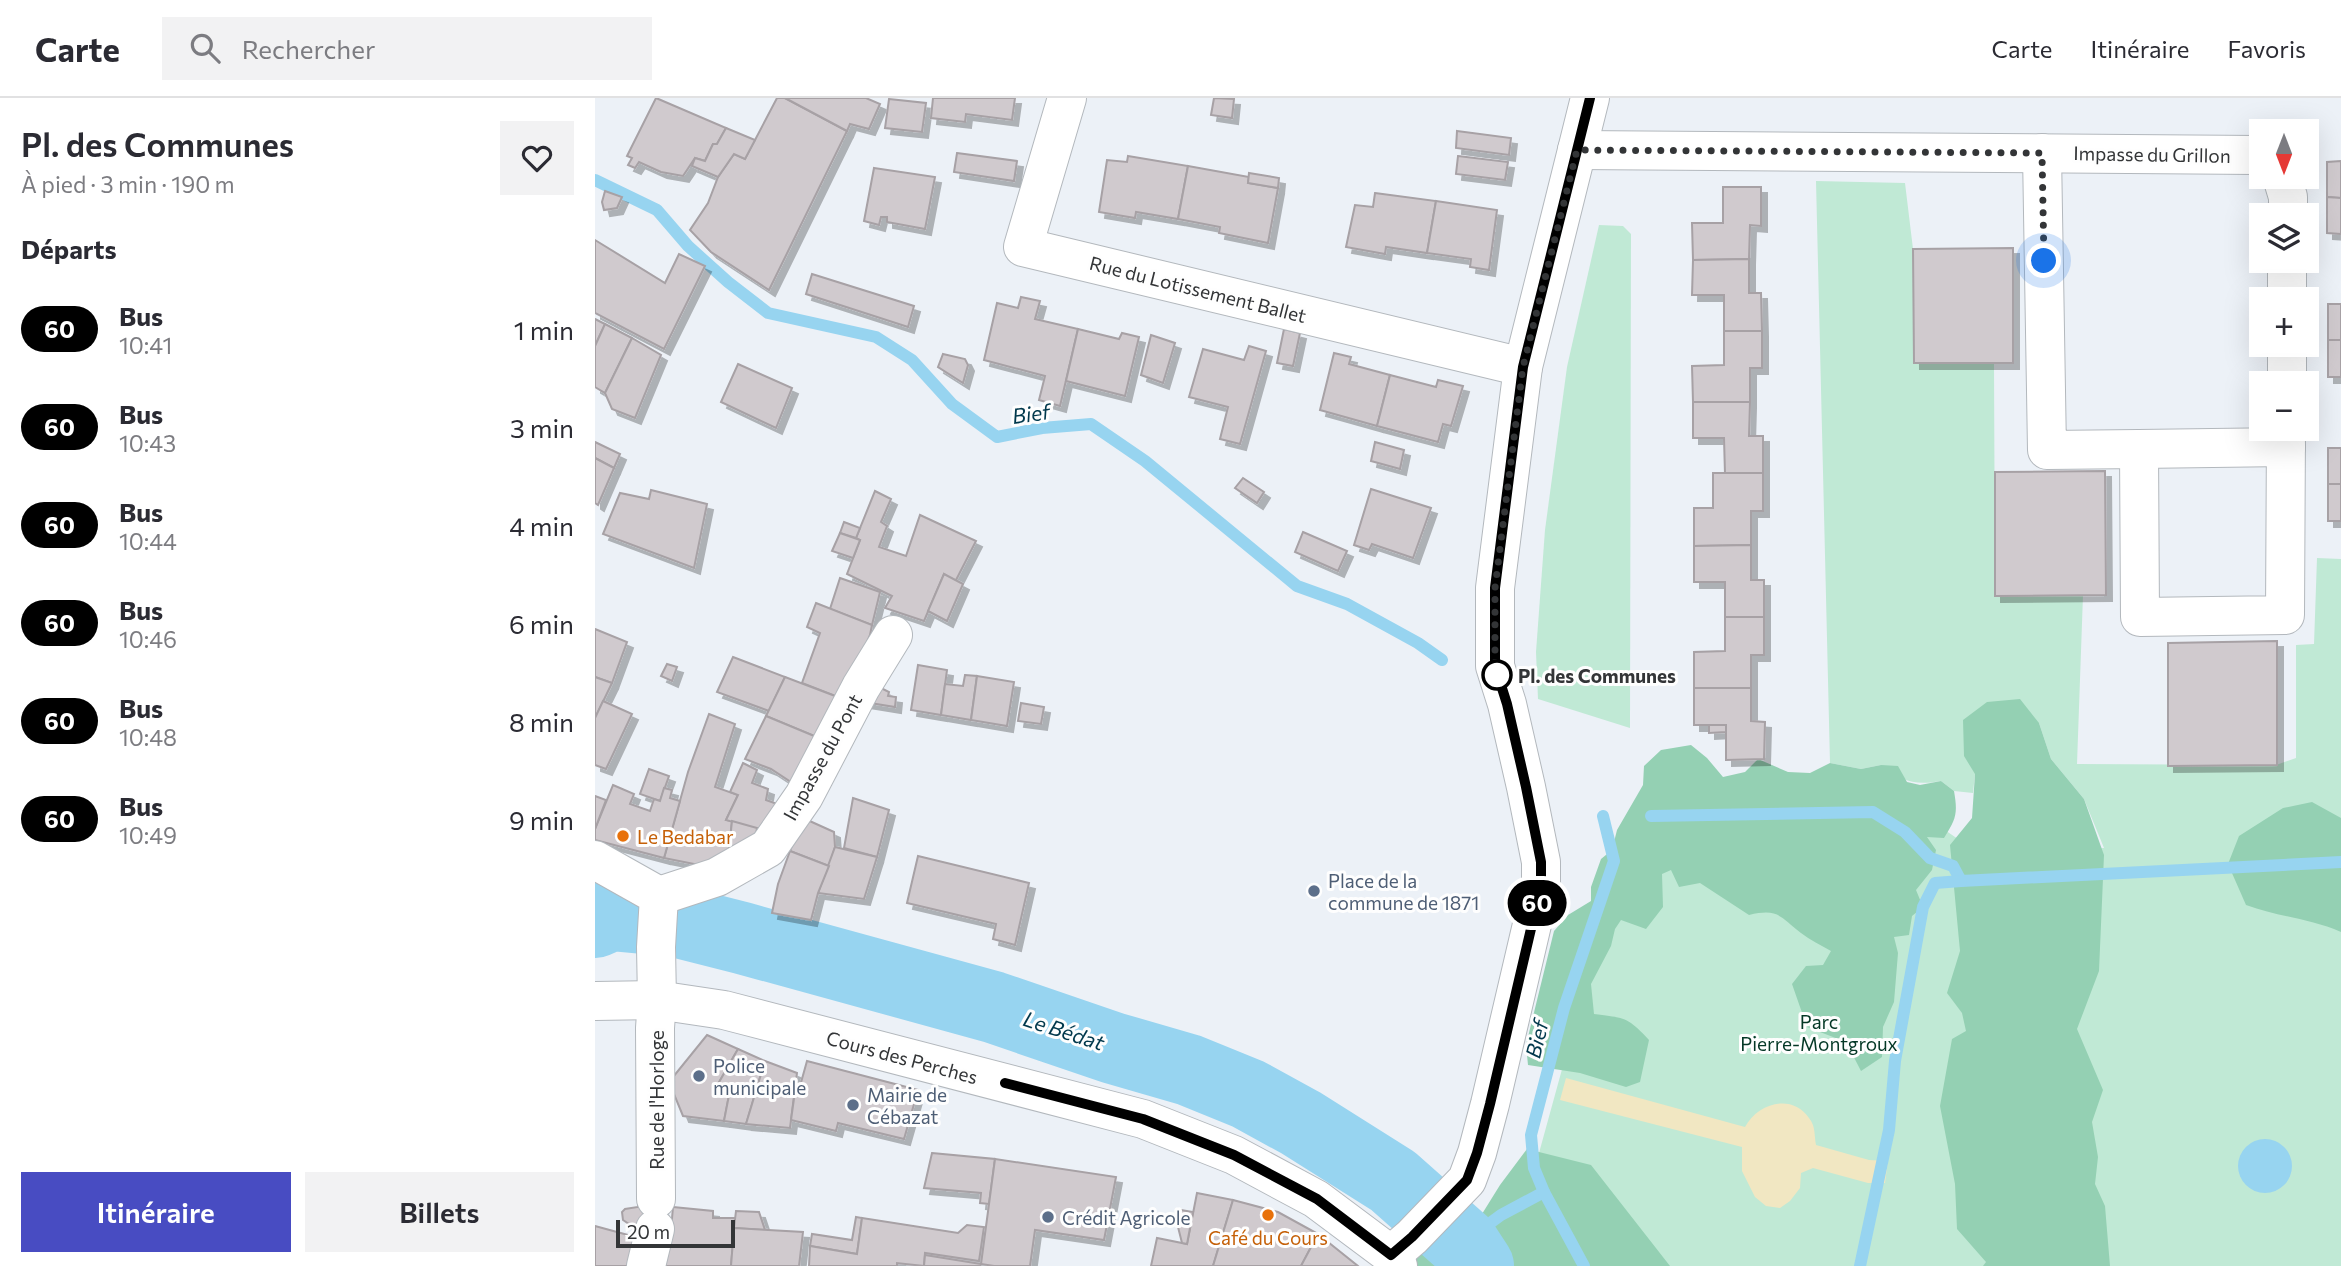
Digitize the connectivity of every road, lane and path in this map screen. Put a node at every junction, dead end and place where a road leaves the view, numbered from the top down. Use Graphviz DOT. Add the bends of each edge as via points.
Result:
graph roads {
  1 [pos="1067,98"];
  2 [pos="1590,98"];
  3 [pos="1577,150"];
  4 [pos="2042,153"];
  5 [pos="2249,155"];
  6 [pos="1523,367"];
  7 [pos="2249,441"];
  8 [pos="2286,441"];
  9 [pos="2139,449"];
  10 [pos="893,635"];
  11 [pos="595,860"];
  12 [pos="659,896"];
  13 [pos="657,1000"];
  14 [pos="595,1001"];
  15 [pos="1401,1253"];
  16 [pos="646,1266"];
  1 -- 6 [label="street, Rue du Lotissement Ballet" via="1023,247"];
  2 -- 3 [label="street"];
  3 -- 4 [label="street, Impasse du Grillon"];
  3 -- 6 [label="street"];
  4 -- 5 [label="street, Impasse du Grillon"];
  4 -- 9 [label="street" via="2047,450"];
  6 -- 15 [label="street" via="1495,588 1495,666 1526,787 1541,862 1541,886 1490,1104 1467,1180"];
  7 -- 9 [label="street"];
  8 -- 9 [label="street" via="2285,615 2140,617"];
  10 -- 12 [label="street, Impasse du Pont" via="804,796 768,848 717,877"];
  11 -- 12 [label="street"];
  12 -- 13 [label="street, Rue de l'Horloge"];
  13 -- 14 [label="street, Cours des Perches"];
  13 -- 15 [label="street, Cours des Perches" via="724,1010 1143,1119 1234,1155 1317,1199"];
  13 -- 16 [label="street, Rue de l'Horloge" via="656,1214"];
}
